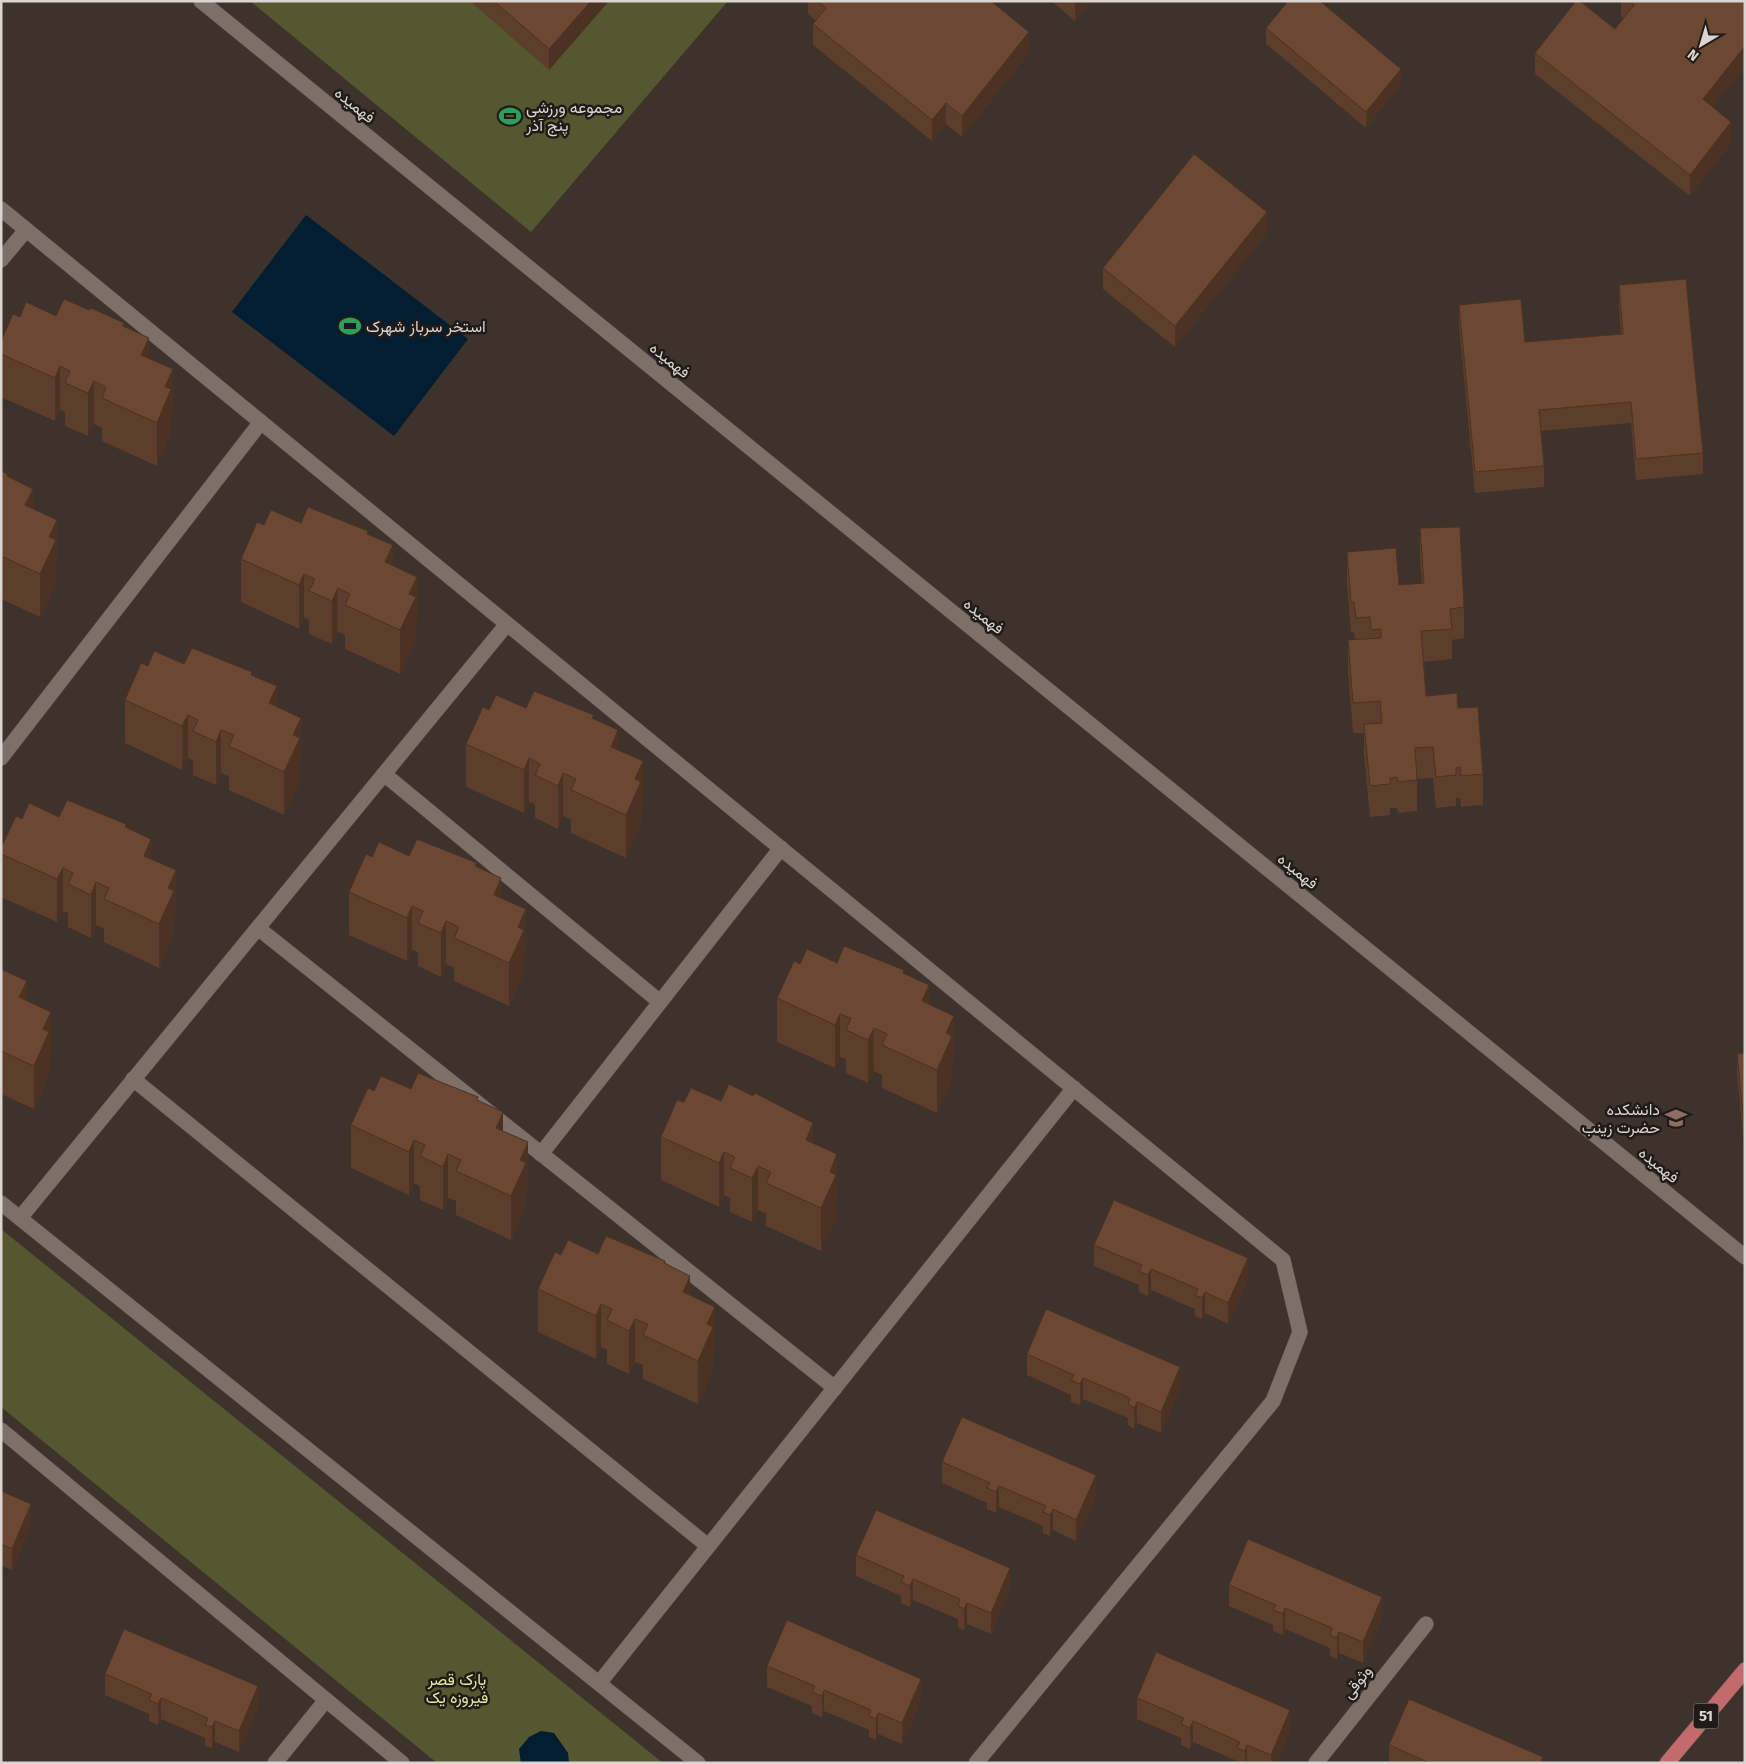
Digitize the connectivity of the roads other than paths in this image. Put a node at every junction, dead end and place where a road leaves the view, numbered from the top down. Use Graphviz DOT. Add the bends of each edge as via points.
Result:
graph roads {
  1 [pos="201,1"];
  2 [pos="1,209"];
  3 [pos="26,230"];
  4 [pos="1,260"];
  5 [pos="261,422"];
  6 [pos="507,624"];
  7 [pos="1,758"];
  8 [pos="384,774"];
  9 [pos="780,848"];
  10 [pos="258,928"];
  11 [pos="660,1002"];
  12 [pos="134,1079"];
  13 [pos="1074,1088"];
  14 [pos="541,1154"];
  15 [pos="1,1203"];
  16 [pos="20,1218"];
  17 [pos="1745,1257"];
  18 [pos="834,1388"];
  19 [pos="1,1430"];
  20 [pos="708,1546"];
  21 [pos="1426,1624"];
  22 [pos="1745,1670"];
  23 [pos="600,1682"];
  24 [pos="326,1700"];
  25 [pos="275,1763"];
  26 [pos="402,1763"];
  27 [pos="698,1763"];
  28 [pos="976,1763"];
  29 [pos="1316,1763"];
  30 [pos="1667,1763"];
  1 -- 17 [label="street, فهمیده"];
  2 -- 3 [label="street"];
  3 -- 4 [label="street"];
  3 -- 5 [label="street"];
  5 -- 6 [label="street"];
  5 -- 7 [label="street"];
  6 -- 8 [label="street"];
  6 -- 9 [label="street"];
  8 -- 10 [label="street"];
  8 -- 11 [label="street"];
  9 -- 11 [label="street"];
  9 -- 13 [label="street"];
  10 -- 12 [label="street"];
  10 -- 14 [label="street"];
  11 -- 14 [label="street"];
  12 -- 16 [label="street"];
  12 -- 20 [label="street"];
  13 -- 18 [label="street"];
  13 -- 28 [label="street" via="1283,1260 1300,1332 1273,1401"];
  14 -- 18 [label="street"];
  15 -- 16 [label="street"];
  16 -- 23 [label="street"];
  18 -- 20 [label="street"];
  19 -- 24 [label="street"];
  20 -- 23 [label="street"];
  21 -- 29 [label="street, وثوقی"];
  22 -- 30 [label="highway, 51"];
  23 -- 27 [label="street"];
  24 -- 25 [label="street"];
  24 -- 26 [label="street"];
}
